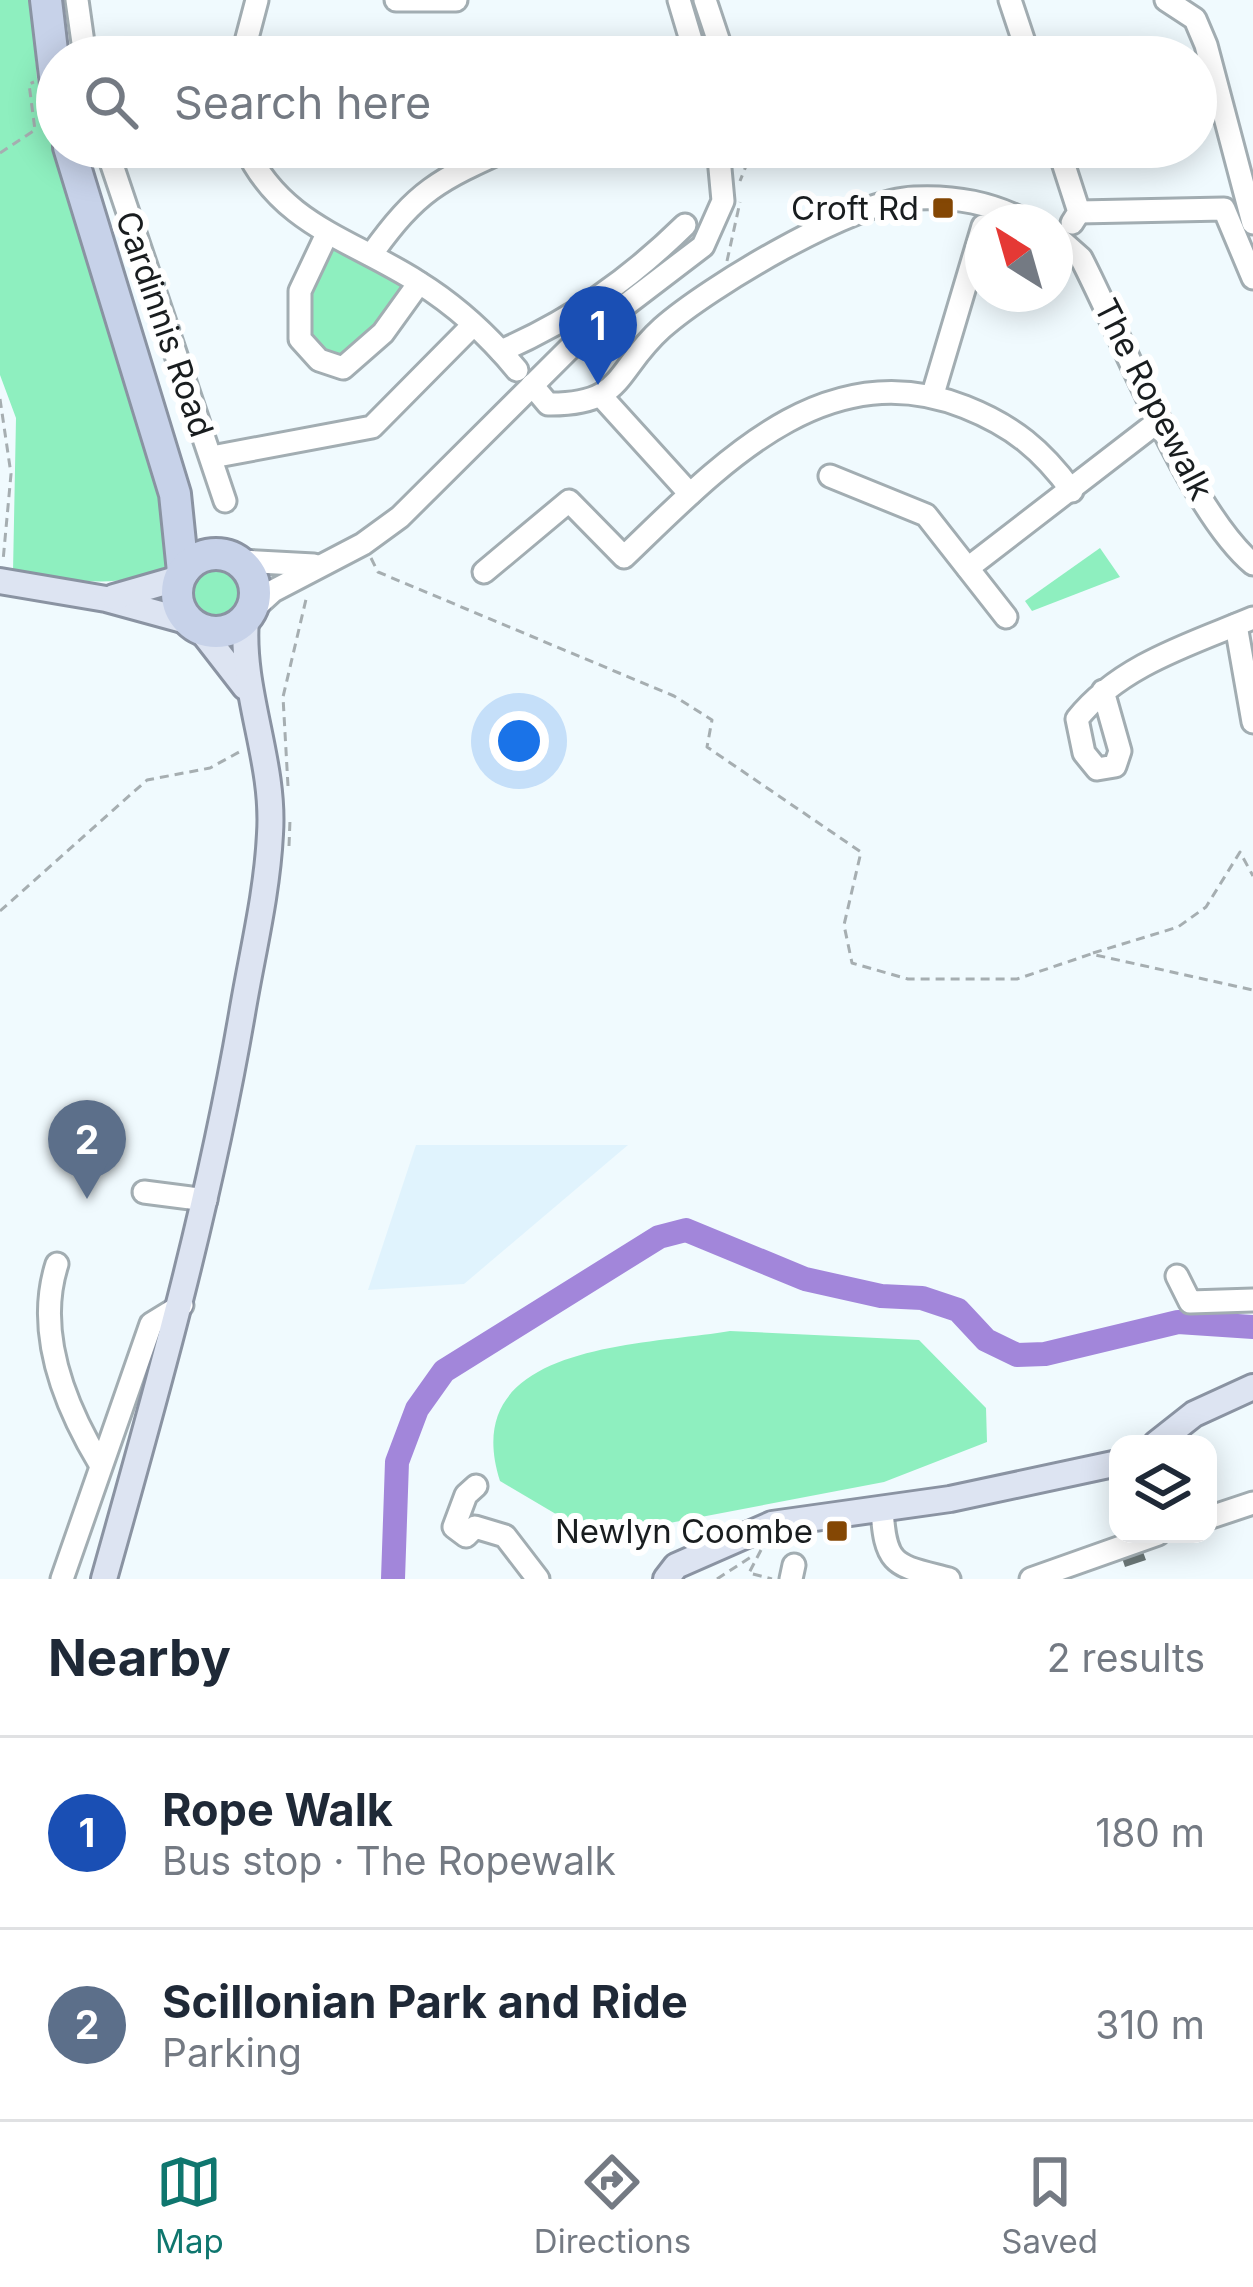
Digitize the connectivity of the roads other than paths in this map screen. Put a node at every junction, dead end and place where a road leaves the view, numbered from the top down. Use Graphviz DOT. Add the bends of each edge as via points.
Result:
graph roads {
  1 [pos="46,0"];
  2 [pos="76,0"];
  3 [pos="257,0"];
  4 [pos="395,0"];
  5 [pos="456,0"];
  6 [pos="679,0"];
  7 [pos="1010,0"];
  8 [pos="1166,0"];
  9 [pos="45,36"];
  10 [pos="82,36"];
  11 [pos="248,36"];
  12 [pos="690,36"];
  13 [pos="1022,36"];
  14 [pos="1202,36"];
  15 [pos="1217,87"];
  16 [pos="75,168"];
  17 [pos="113,168"];
  18 [pos="254,168"];
  19 [pos="470,168"];
  20 [pos="724,168"];
  21 [pos="1065,168"];
  22 [pos="965,212"];
  23 [pos="1079,212"];
  24 [pos="1073,219"];
  25 [pos="1253,224"];
  26 [pos="685,226"];
  27 [pos="326,236"];
  28 [pos="1073,251"];
  29 [pos="371,255"];
  30 [pos="1253,278"];
  31 [pos="419,283"];
  32 [pos="965,287"];
  33 [pos="473,325"];
  34 [pos="501,351"];
  35 [pos="524,377"];
  36 [pos="933,394"];
  37 [pos="602,397"];
  38 [pos="1160,420"];
  39 [pos="212,457"];
  40 [pos="830,476"];
  41 [pos="1072,491"];
  42 [pos="175,494"];
  43 [pos="690,494"];
  44 [pos="225,501"];
  45 [pos="233,558"];
  46 [pos="1253,564"];
  47 [pos="314,565"];
  48 [pos="968,568"];
  49 [pos="484,572"];
  50 [pos="181,575"];
  51 [pos="0,581"];
  52 [pos="106,599"];
  53 [pos="248,615"];
  54 [pos="1006,617"];
  55 [pos="1244,621"];
  56 [pos="195,626"];
  57 [pos="1103,691"];
  58 [pos="250,694"];
  59 [pos="1253,722"];
  60 [pos="144,1192"];
  61 [pos="206,1200"];
  62 [pos="58,1264"];
  63 [pos="1177,1276"];
  64 [pos="1253,1300"];
  65 [pos="182,1305"];
  66 [pos="1253,1387"];
  67 [pos="1167,1435"];
  68 [pos="100,1464"];
  69 [pos="1109,1465"];
  70 [pos="476,1486"];
  71 [pos="1253,1504"];
  72 [pos="882,1508"];
  73 [pos="1217,1515"];
  74 [pos="1133,1543"];
  75 [pos="62,1579"];
  76 [pos="104,1579"];
  77 [pos="538,1579"];
  78 [pos="666,1579"];
  79 [pos="950,1579"];
  80 [pos="1031,1579"];
  1 -- 9 [label="highway"];
  2 -- 10 [label="street"];
  3 -- 11 [label="street"];
  4 -- 5 [label="street"];
  6 -- 12 [label="street"];
  7 -- 13 [label="street"];
  8 -- 14 [label="street" via="1195,19"];
  15 -- 25 [label="street"];
  16 -- 42 [label="highway"];
  17 -- 39 [label="street, Cardinnis Road"];
  18 -- 27 [label="street" via="287,208"];
  19 -- 29 [label="street" via="423,191"];
  20 -- 35 [label="street" via="730,190 703,246"];
  21 -- 23 [label="street"];
  22 -- 37 [label="street" via="909,197 800,237 659,330"];
  23 -- 24 [label="street"];
  23 -- 30 [label="street" via="1224,209"];
  26 -- 34 [label="street" via="563,324"];
  27 -- 29 [label="street"];
  27 -- 31 [label="street" via="300,291 300,339 319,360 343,368 383,333"];
  28 -- 38 [label="street, The Ropewalk"];
  29 -- 31 [label="street"];
  31 -- 33 [label="street"];
  32 -- 36 [label="street"];
  33 -- 34 [label="street"];
  33 -- 39 [label="street" via="372,427"];
  34 -- 35 [label="street"];
  35 -- 37 [label="street" via="548,404"];
  35 -- 47 [label="street" via="433,487 363,544"];
  36 -- 41 [label="street" via="1029,441"];
  36 -- 43 [label="street" via="895,389 827,399"];
  37 -- 43 [label="street"];
  38 -- 41 [label="street"];
  38 -- 46 [label="street, The Ropewalk"];
  39 -- 44 [label="street, Cardinnis Road"];
  40 -- 48 [label="street" via="926,515"];
  41 -- 48 [label="street"];
  42 -- 45 [label="highway"];
  42 -- 50 [label="highway"];
  43 -- 49 [label="street" via="624,557 569,501"];
  45 -- 47 [label="street"];
  45 -- 50 [label="highway" via="198,558"];
  45 -- 53 [label="highway" via="254,582"];
  47 -- 53 [label="street"];
  48 -- 54 [label="street"];
  50 -- 52 [label="main road"];
  50 -- 56 [label="highway" via="178,602"];
  51 -- 52 [label="main road"];
  52 -- 56 [label="main road"];
  53 -- 56 [label="highway" via="225,631"];
  53 -- 58 [label="main road"];
  55 -- 57 [label="street"];
  55 -- 59 [label="street"];
  56 -- 58 [label="main road"];
  58 -- 61 [label="main road" via="271,830"];
  60 -- 61 [label="street"];
  61 -- 65 [label="main road"];
  62 -- 68 [label="street" via="50,1312 59,1371 66,1404"];
  63 -- 64 [label="street" via="1190,1302"];
  65 -- 68 [label="street" via="151,1324"];
  65 -- 76 [label="main road"];
  66 -- 67 [label="main road"];
  68 -- 75 [label="street"];
  69 -- 72 [label="main road"];
  70 -- 77 [label="street" via="454,1527 466,1536 475,1527 505,1535"];
  71 -- 73 [label="street"];
  72 -- 78 [label="main road" via="772,1524 676,1566"];
  72 -- 79 [label="street" via="896,1565"];
  74 -- 80 [label="street"];
}
